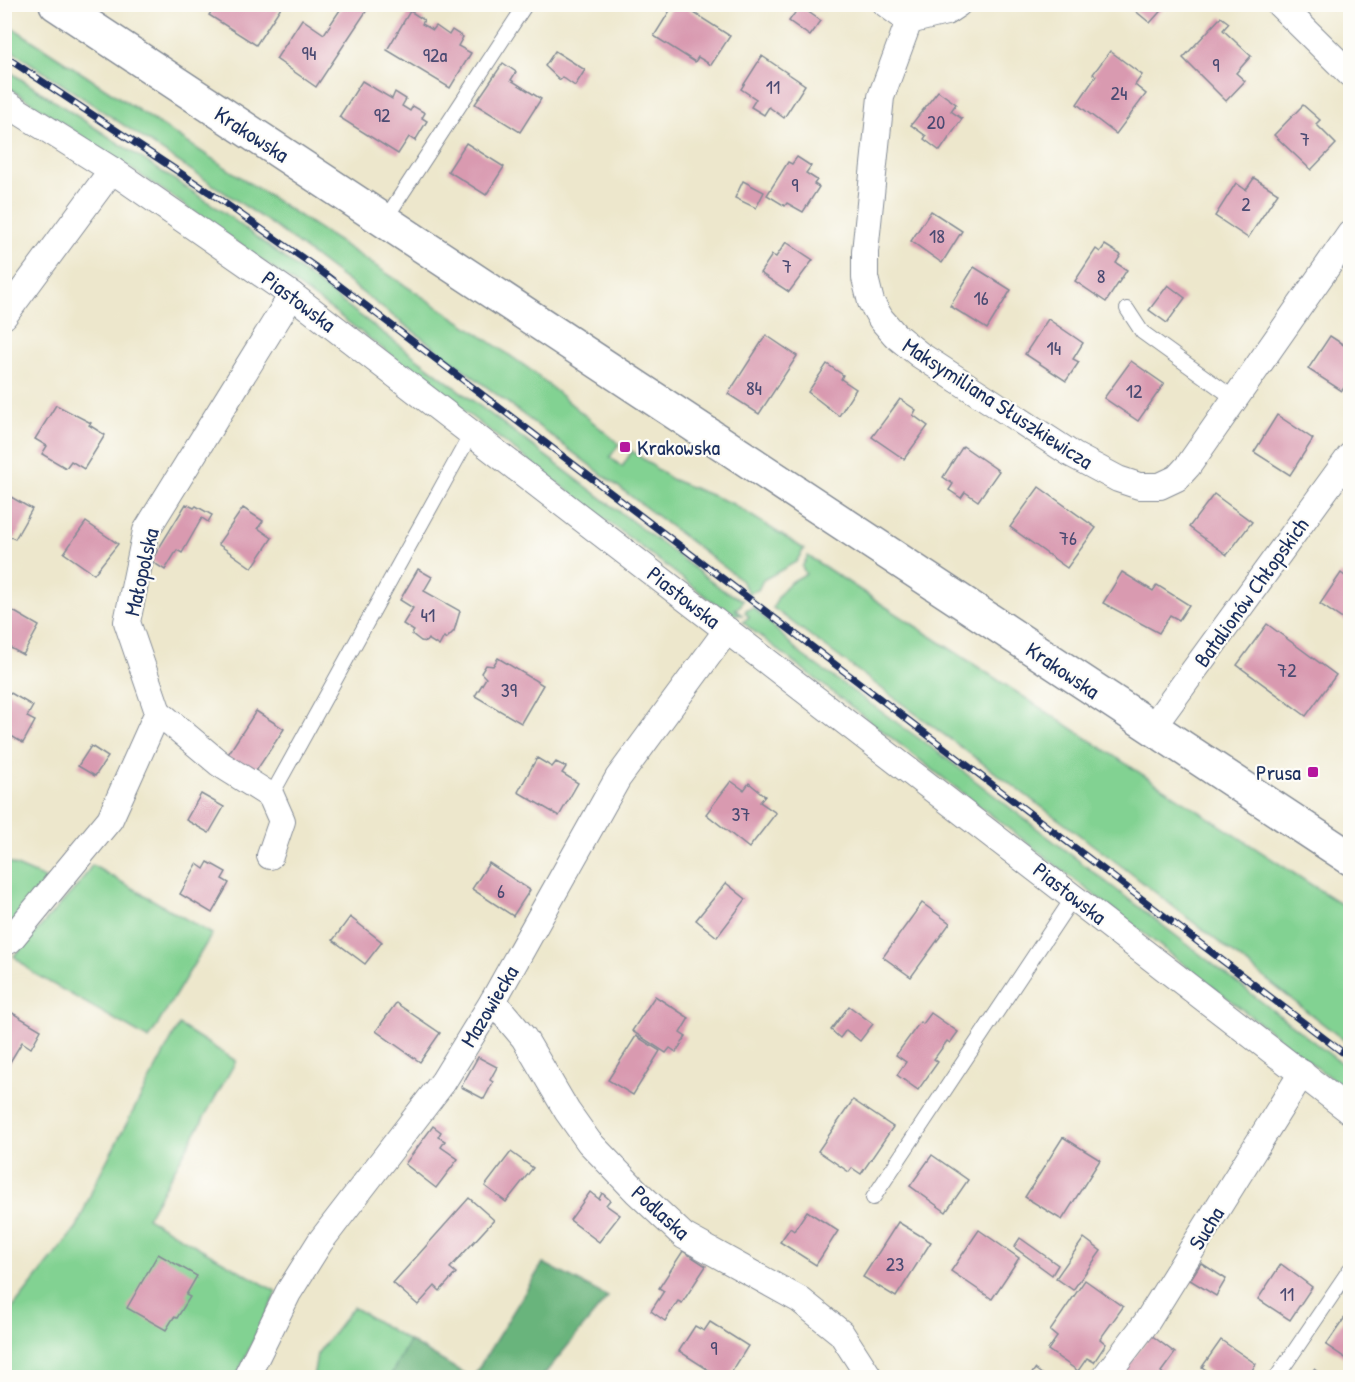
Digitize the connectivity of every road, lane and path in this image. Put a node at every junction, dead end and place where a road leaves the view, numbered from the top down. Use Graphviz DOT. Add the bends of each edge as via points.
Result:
graph roads {
  1 [pos="56,4"];
  2 [pos="526,4"];
  3 [pos="886,4"];
  4 [pos="958,4"];
  5 [pos="1279,4"];
  6 [pos="909,21"];
  7 [pos="1350,74"];
  8 [pos="4,102"];
  9 [pos="112,170"];
  10 [pos="384,221"];
  11 [pos="1350,234"];
  12 [pos="292,295"];
  13 [pos="1127,309"];
  14 [pos="4,316"];
  15 [pos="1235,399"];
  16 [pos="472,432"];
  17 [pos="1350,456"];
  18 [pos="727,630"];
  19 [pos="158,712"];
  20 [pos="1152,728"];
  21 [pos="271,796"];
  22 [pos="270,856"];
  23 [pos="1350,858"];
  24 [pos="1074,896"];
  25 [pos="4,943"];
  26 [pos="493,1002"];
  27 [pos="1302,1073"];
  28 [pos="1350,1111"];
  29 [pos="873,1198"];
  30 [pos="1350,1269"];
  31 [pos="246,1377"];
  32 [pos="870,1377"];
  33 [pos="1104,1377"];
  34 [pos="1276,1377"];
  1 -- 10 [label="main road, Krakowska"];
  2 -- 10 [label="lane"];
  3 -- 6 [label="street"];
  4 -- 6 [label="street" via="946,12"];
  5 -- 7 [label="street"];
  6 -- 15 [label="street, Maksymiliana Słuszkiewicza" via="881,97 865,252 865,278 881,320 920,355 1074,455 1139,486 1160,486 1177,478"];
  8 -- 9 [label="street, Piastowska"];
  9 -- 12 [label="street, Piastowska"];
  9 -- 14 [label="street"];
  10 -- 20 [label="main road, Krakowska"];
  11 -- 15 [label="street, Maksymiliana Słuszkiewicza"];
  12 -- 16 [label="street, Piastowska"];
  12 -- 19 [label="street, Małopolska" via="146,531 127,622"];
  13 -- 15 [label="lane" via="1142,332"];
  16 -- 18 [label="street, Piastowska"];
  16 -- 21 [label="lane"];
  17 -- 20 [label="street, Batalionów Chłopskich"];
  18 -- 24 [label="street, Piastowska"];
  18 -- 26 [label="street, Mazowiecka" via="618,778"];
  19 -- 21 [label="street" via="220,764"];
  19 -- 25 [label="street" via="110,819"];
  20 -- 23 [label="main road, Krakowska"];
  21 -- 22 [label="street" via="282,821"];
  24 -- 27 [label="street, Piastowska"];
  24 -- 29 [label="lane"];
  26 -- 31 [label="street, Mazowiecka" via="444,1082 320,1242 288,1293"];
  26 -- 32 [label="street, Podlaska" via="524,1038 589,1142 637,1192 684,1236 800,1300 841,1333"];
  27 -- 28 [label="street, Piastowska"];
  27 -- 33 [label="street, Sucha" via="1146,1323"];
  30 -- 34 [label="lane"];
}
